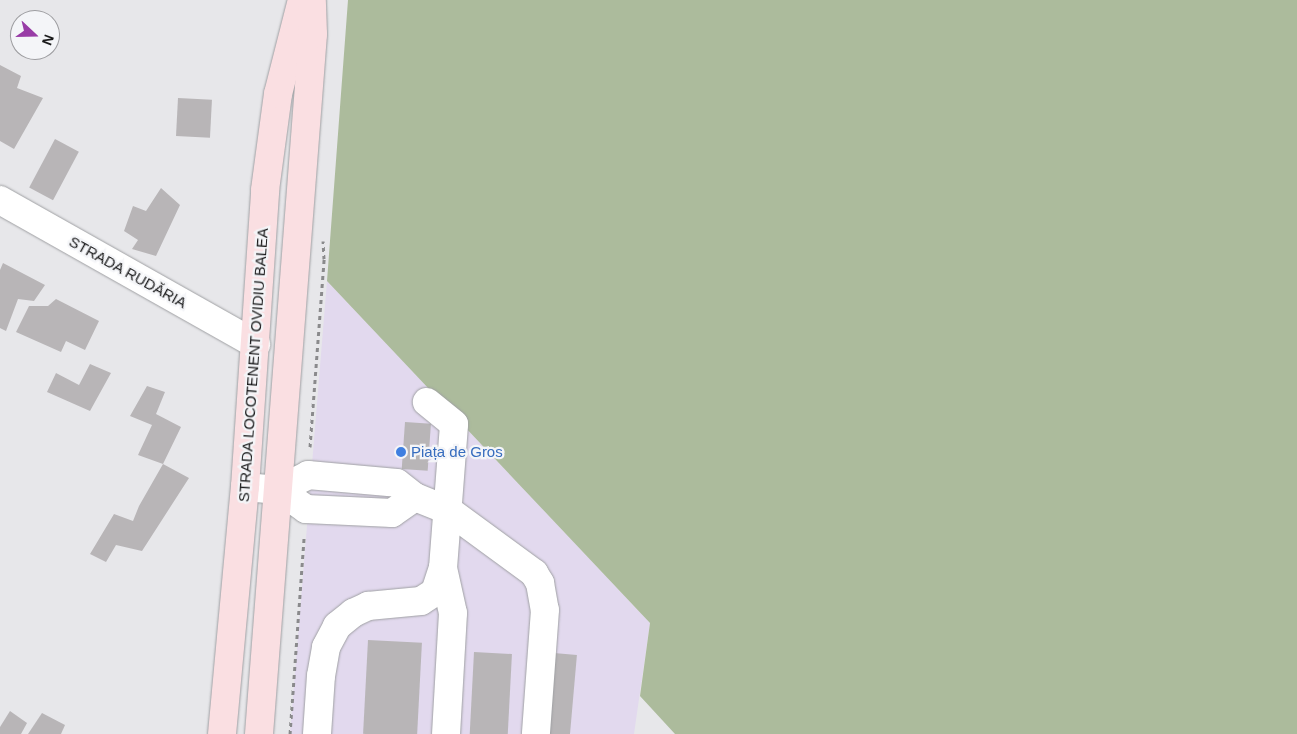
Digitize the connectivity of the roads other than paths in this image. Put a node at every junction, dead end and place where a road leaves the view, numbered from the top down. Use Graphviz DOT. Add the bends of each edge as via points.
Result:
graph roads {
  1 [pos="302,0"];
  2 [pos="312,0"];
  3 [pos="0,200"];
  4 [pos="256,344"];
  5 [pos="427,402"];
  6 [pos="245,488"];
  7 [pos="279,490"];
  8 [pos="448,510"];
  9 [pos="443,568"];
  10 [pos="222,734"];
  11 [pos="259,734"];
  12 [pos="317,734"];
  13 [pos="446,734"];
  14 [pos="536,734"];
  1 -- 4 [label="main road, STRADA LOCOTENENT OVIDIU BALEA" via="278,94 265,190"];
  2 -- 7 [label="main road"];
  3 -- 4 [label="street, STRADA RUDĂRIA"];
  4 -- 6 [label="main road, STRADA LOCOTENENT OVIDIU BALEA"];
  5 -- 8 [label="street" via="454,424"];
  6 -- 7 [label="street"];
  6 -- 10 [label="main road, STRADA LOCOTENENT OVIDIU BALEA"];
  7 -- 8 [label="street" via="308,475 397,483 415,497"];
  7 -- 11 [label="main road"];
  8 -- 9 [label="street"];
  8 -- 14 [label="street" via="534,573 540,583 544,610"];
  9 -- 12 [label="street" via="435,592 421,601 368,606 353,612 337,626 326,647"];
  9 -- 13 [label="street" via="453,613"];
}
